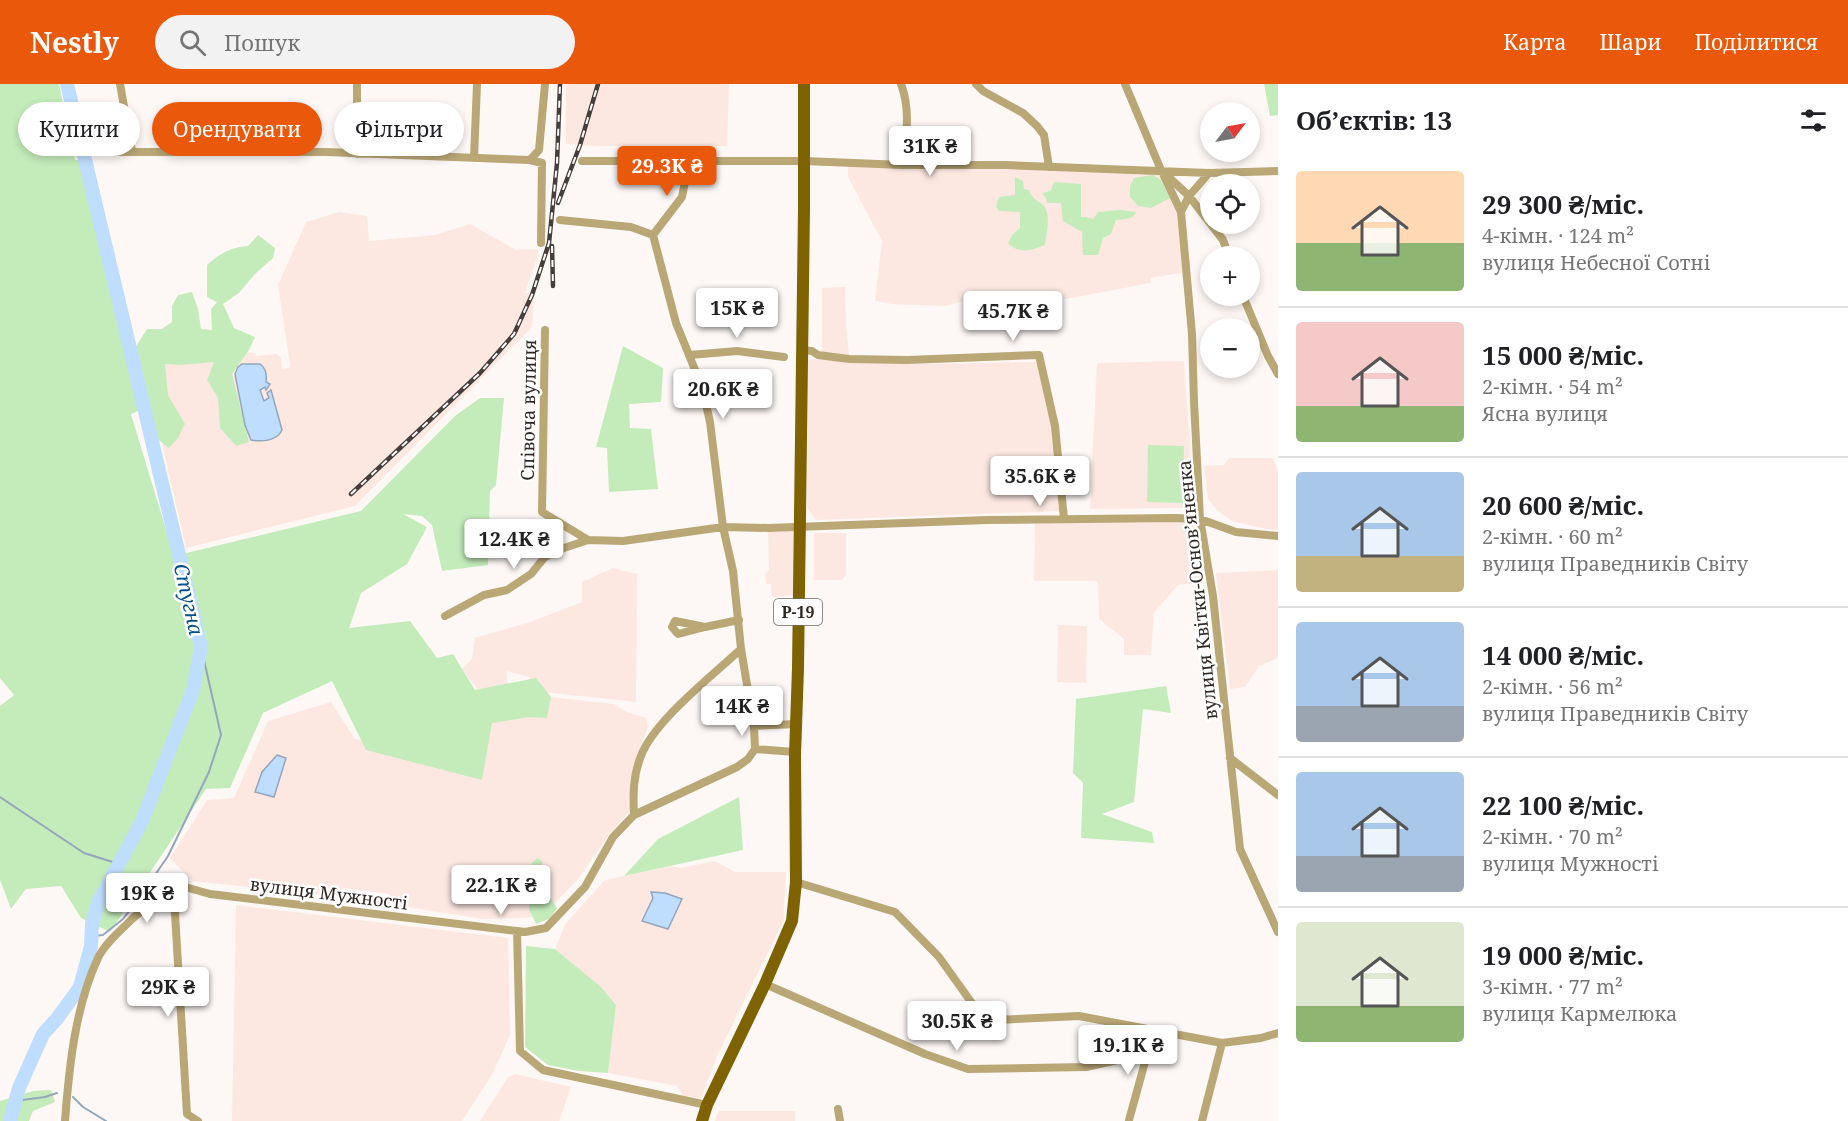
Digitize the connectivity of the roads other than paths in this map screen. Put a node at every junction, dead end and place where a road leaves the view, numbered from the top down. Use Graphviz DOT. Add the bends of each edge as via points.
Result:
graph roads {
  1 [pos="120,84"];
  2 [pos="357,84"];
  3 [pos="477,84"];
  4 [pos="545,84"];
  5 [pos="804,84"];
  6 [pos="900,84"];
  7 [pos="976,84"];
  8 [pos="1125,84"];
  9 [pos="123,102"];
  10 [pos="357,102"];
  11 [pos="140,151"];
  12 [pos="334,153"];
  13 [pos="416,156"];
  14 [pos="474,158"];
  15 [pos="530,160"];
  16 [pos="582,161"];
  17 [pos="804,161"];
  18 [pos="689,162"];
  19 [pos="903,165"];
  20 [pos="1049,167"];
  21 [pos="1161,170"];
  22 [pos="1278,171"];
  23 [pos="1209,173"];
  24 [pos="1189,196"];
  25 [pos="1181,212"];
  26 [pos="560,220"];
  27 [pos="654,236"];
  28 [pos="541,243"];
  29 [pos="1225,246"];
  30 [pos="1247,306"];
  31 [pos="545,330"];
  32 [pos="802,350"];
  33 [pos="690,355"];
  34 [pos="784,357"];
  35 [pos="1278,374"];
  36 [pos="1064,519"];
  37 [pos="1200,519"];
  38 [pos="723,527"];
  39 [pos="800,527"];
  40 [pos="1278,536"];
  41 [pos="588,540"];
  42 [pos="445,616"];
  43 [pos="739,620"];
  44 [pos="705,627"];
  45 [pos="741,649"];
  46 [pos="796,724"];
  47 [pos="754,726"];
  48 [pos="755,749"];
  49 [pos="795,752"];
  50 [pos="1230,758"];
  51 [pos="1278,795"];
  52 [pos="634,815"];
  53 [pos="796,882"];
  54 [pos="174,897"];
  55 [pos="517,931"];
  56 [pos="1278,932"];
  57 [pos="765,984"];
  58 [pos="1159,1031"];
  59 [pos="1278,1033"];
  60 [pos="1151,1040"];
  61 [pos="1222,1043"];
  62 [pos="707,1105"];
  63 [pos="838,1109"];
  64 [pos="1129,1120"];
  65 [pos="66,1121"];
  66 [pos="198,1121"];
  67 [pos="702,1121"];
  68 [pos="840,1121"];
  69 [pos="1202,1121"];
  1 -- 9 [label="street"];
  2 -- 10 [label="street"];
  3 -- 14 [label="street"];
  4 -- 15 [label="street" via="539,150"];
  5 -- 17 [label="main road, Р-19"];
  6 -- 19 [label="street" via="908,119"];
  7 -- 20 [label="street" via="1037,126 1044,135"];
  8 -- 21 [label="street"];
  11 -- 12 [label="street"];
  13 -- 14 [label="street"];
  14 -- 15 [label="street"];
  15 -- 28 [label="street" via="542,163"];
  16 -- 18 [label="street"];
  17 -- 18 [label="street"];
  17 -- 19 [label="street"];
  17 -- 32 [label="main road, Р-19"];
  18 -- 27 [label="street" via="682,197"];
  19 -- 20 [label="street"];
  20 -- 21 [label="street"];
  21 -- 23 [label="street"];
  21 -- 24 [label="street"];
  21 -- 25 [label="street"];
  22 -- 23 [label="street"];
  23 -- 24 [label="street"];
  24 -- 25 [label="street"];
  24 -- 29 [label="street"];
  25 -- 37 [label="street, вулиця Квітки-Основʼяненка" via="1192,334"];
  26 -- 27 [label="street" via="631,227"];
  27 -- 33 [label="street" via="676,323"];
  30 -- 35 [label="street"];
  31 -- 41 [label="street, Співоча вулиця" via="542,512"];
  32 -- 36 [label="street" via="849,359 1039,355 1055,426"];
  32 -- 39 [label="main road, Р-19"];
  33 -- 34 [label="street" via="737,351"];
  33 -- 38 [label="street" via="710,423"];
  36 -- 37 [label="street, Співоча вулиця"];
  36 -- 39 [label="street, Співоча вулиця"];
  37 -- 40 [label="street, Співоча вулиця" via="1236,532"];
  37 -- 50 [label="street, вулиця Квітки-Основʼяненка" via="1214,596"];
  38 -- 39 [label="street, Співоча вулиця"];
  38 -- 41 [label="street, Співоча вулиця" via="623,541"];
  38 -- 43 [label="street"];
  39 -- 46 [label="main road, Р-19"];
  41 -- 42 [label="street" via="555,550 531,574 507,590 484,595"];
  43 -- 44 [label="street"];
  43 -- 45 [label="street"];
  45 -- 47 [label="street"];
  45 -- 52 [label="street" via="661,723 641,755 633,789"];
  46 -- 47 [label="street"];
  46 -- 49 [label="main road, Р-19"];
  47 -- 48 [label="street"];
  48 -- 49 [label="street"];
  48 -- 52 [label="street, вулиця Мужності" via="737,767"];
  49 -- 53 [label="main road, Р-19"];
  50 -- 51 [label="street"];
  50 -- 56 [label="street, вулиця Квітки-Основʼяненка" via="1240,849"];
  52 -- 55 [label="street, вулиця Мужності" via="613,837 585,887 546,928"];
  53 -- 57 [label="main road, Р-19" via="792,921"];
  53 -- 58 [label="street" via="895,912 939,957 974,1006 995,1020 1079,1016"];
  54 -- 55 [label="street, вулиця Мужності" via="184,887 210,894"];
  54 -- 65 [label="street" via="167,903 149,906 131,920 99,957 80,1010"];
  54 -- 66 [label="street" via="187,1114"];
  55 -- 62 [label="street" via="520,1051 543,1070"];
  57 -- 60 [label="street" via="968,1069 1086,1067 1131,1057"];
  57 -- 62 [label="main road, Р-19"];
  58 -- 60 [label="street"];
  58 -- 61 [label="street"];
  59 -- 61 [label="street"];
  60 -- 64 [label="street"];
  61 -- 69 [label="street"];
  62 -- 67 [label="main road, Р-19"];
  63 -- 68 [label="street"];
}
